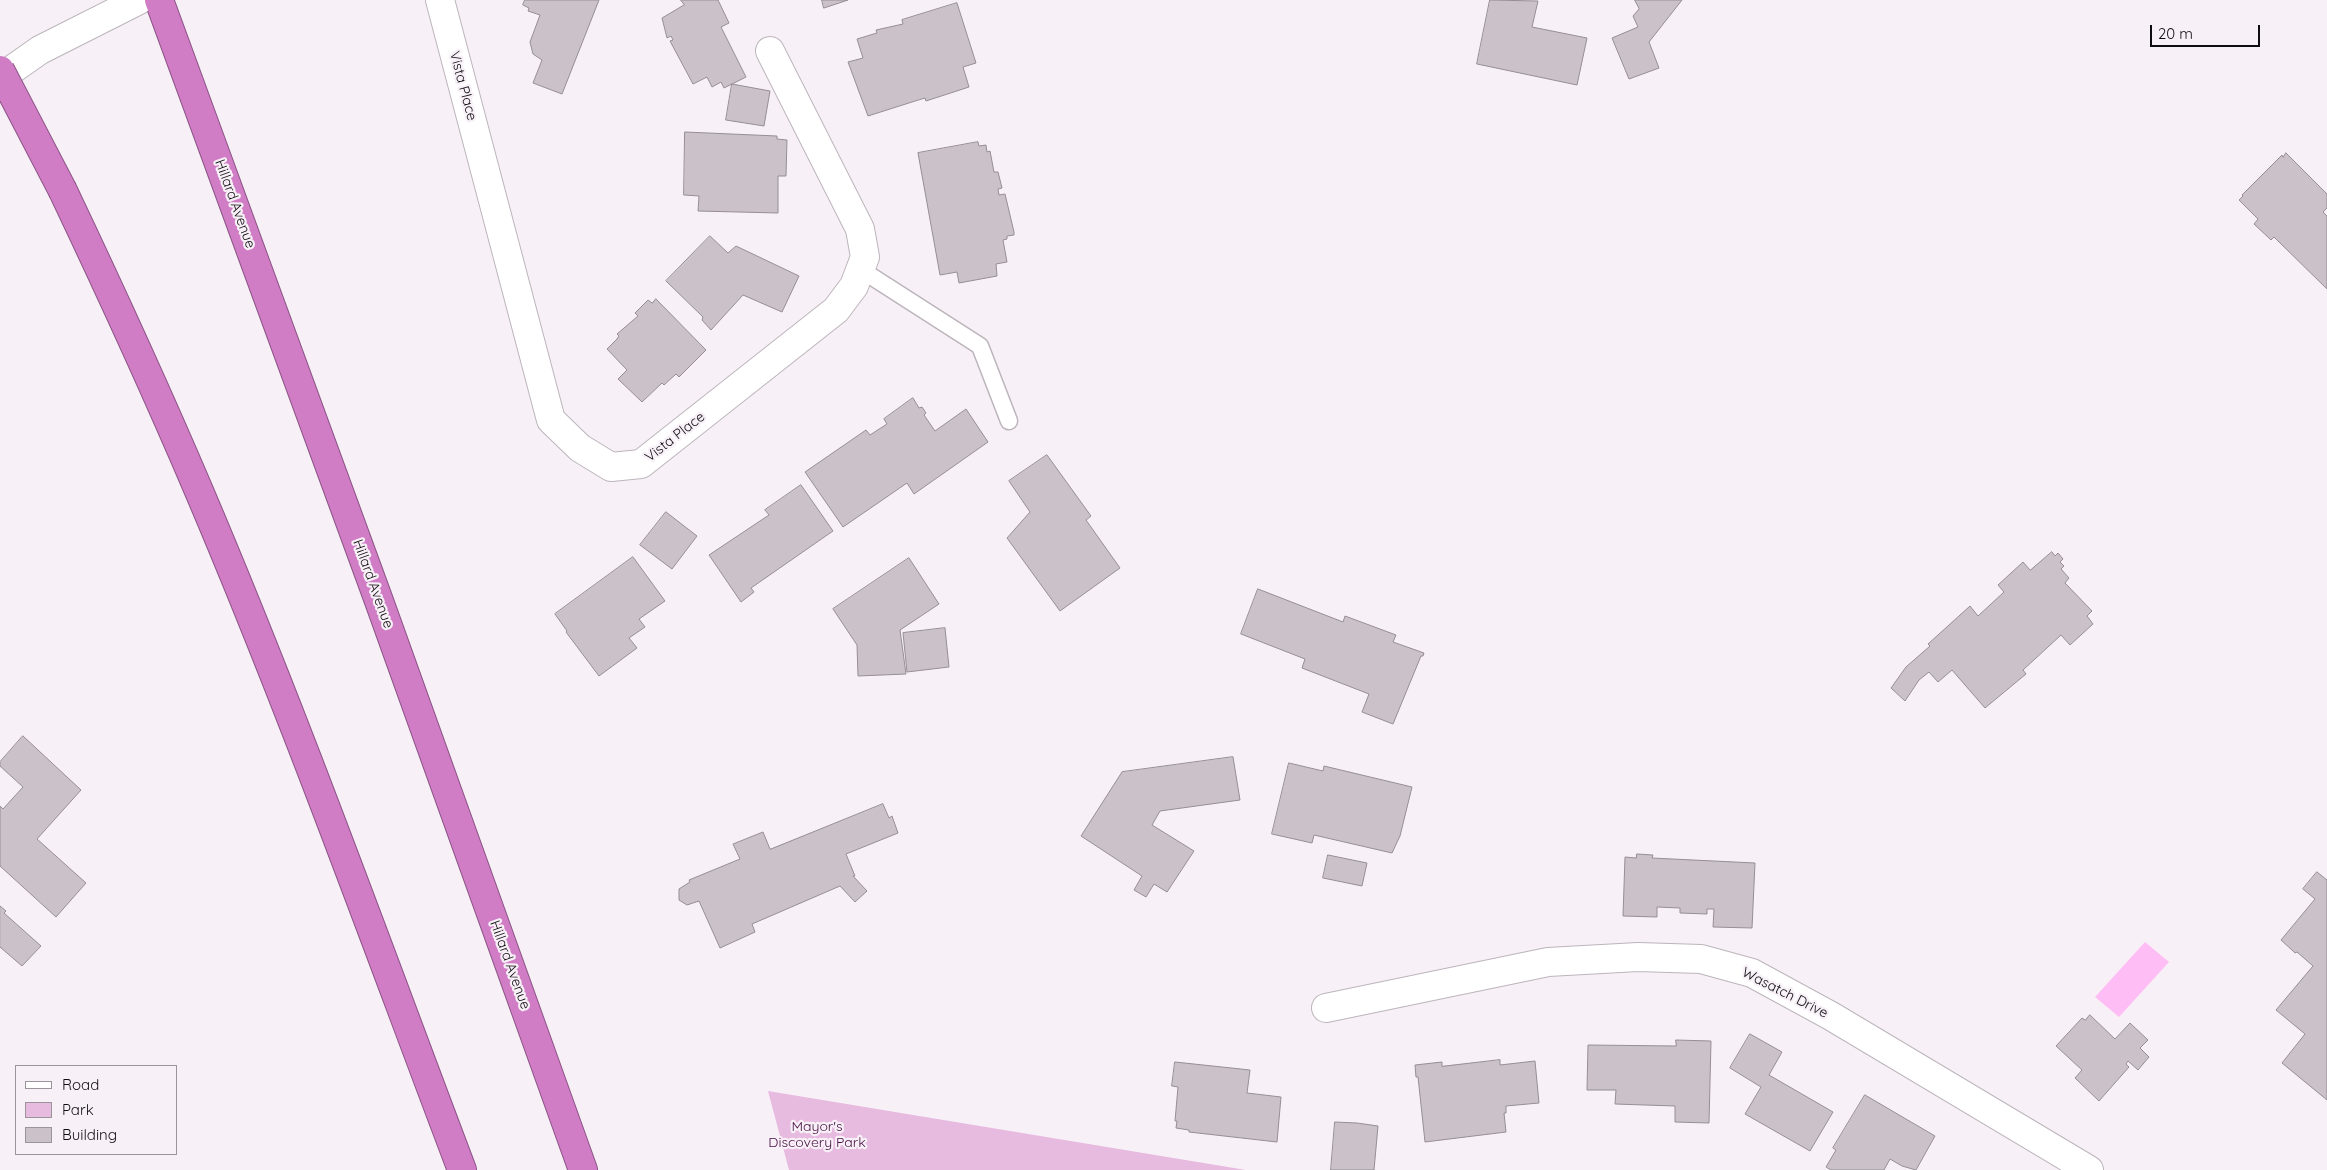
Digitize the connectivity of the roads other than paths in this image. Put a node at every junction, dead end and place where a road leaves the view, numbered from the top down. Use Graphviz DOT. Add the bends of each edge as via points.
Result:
graph roads {
  1 [pos="139,0"];
  2 [pos="159,0"];
  3 [pos="440,0"];
  4 [pos="770,52"];
  5 [pos="0,70"];
  6 [pos="0,78"];
  7 [pos="860,269"];
  8 [pos="1009,420"];
  9 [pos="1326,1008"];
  10 [pos="462,1170"];
  11 [pos="583,1170"];
  12 [pos="2089,1170"];
  1 -- 6 [label="street" via="40,50"];
  2 -- 11 [label="highway, Hillard Avenue"];
  3 -- 7 [label="street, Vista Place" via="551,420 580,448 611,467 641,464 836,310 854,286"];
  4 -- 7 [label="street, Vista Place" via="860,229 865,257"];
  5 -- 10 [label="highway, bridge" via="63,191 136,344 204,503 293,726"];
  7 -- 8 [label="lane" via="980,346"];
  9 -- 12 [label="street, Wasatch Drive" via="1548,962 1638,957 1702,959 1752,973 1831,1016"];
}
